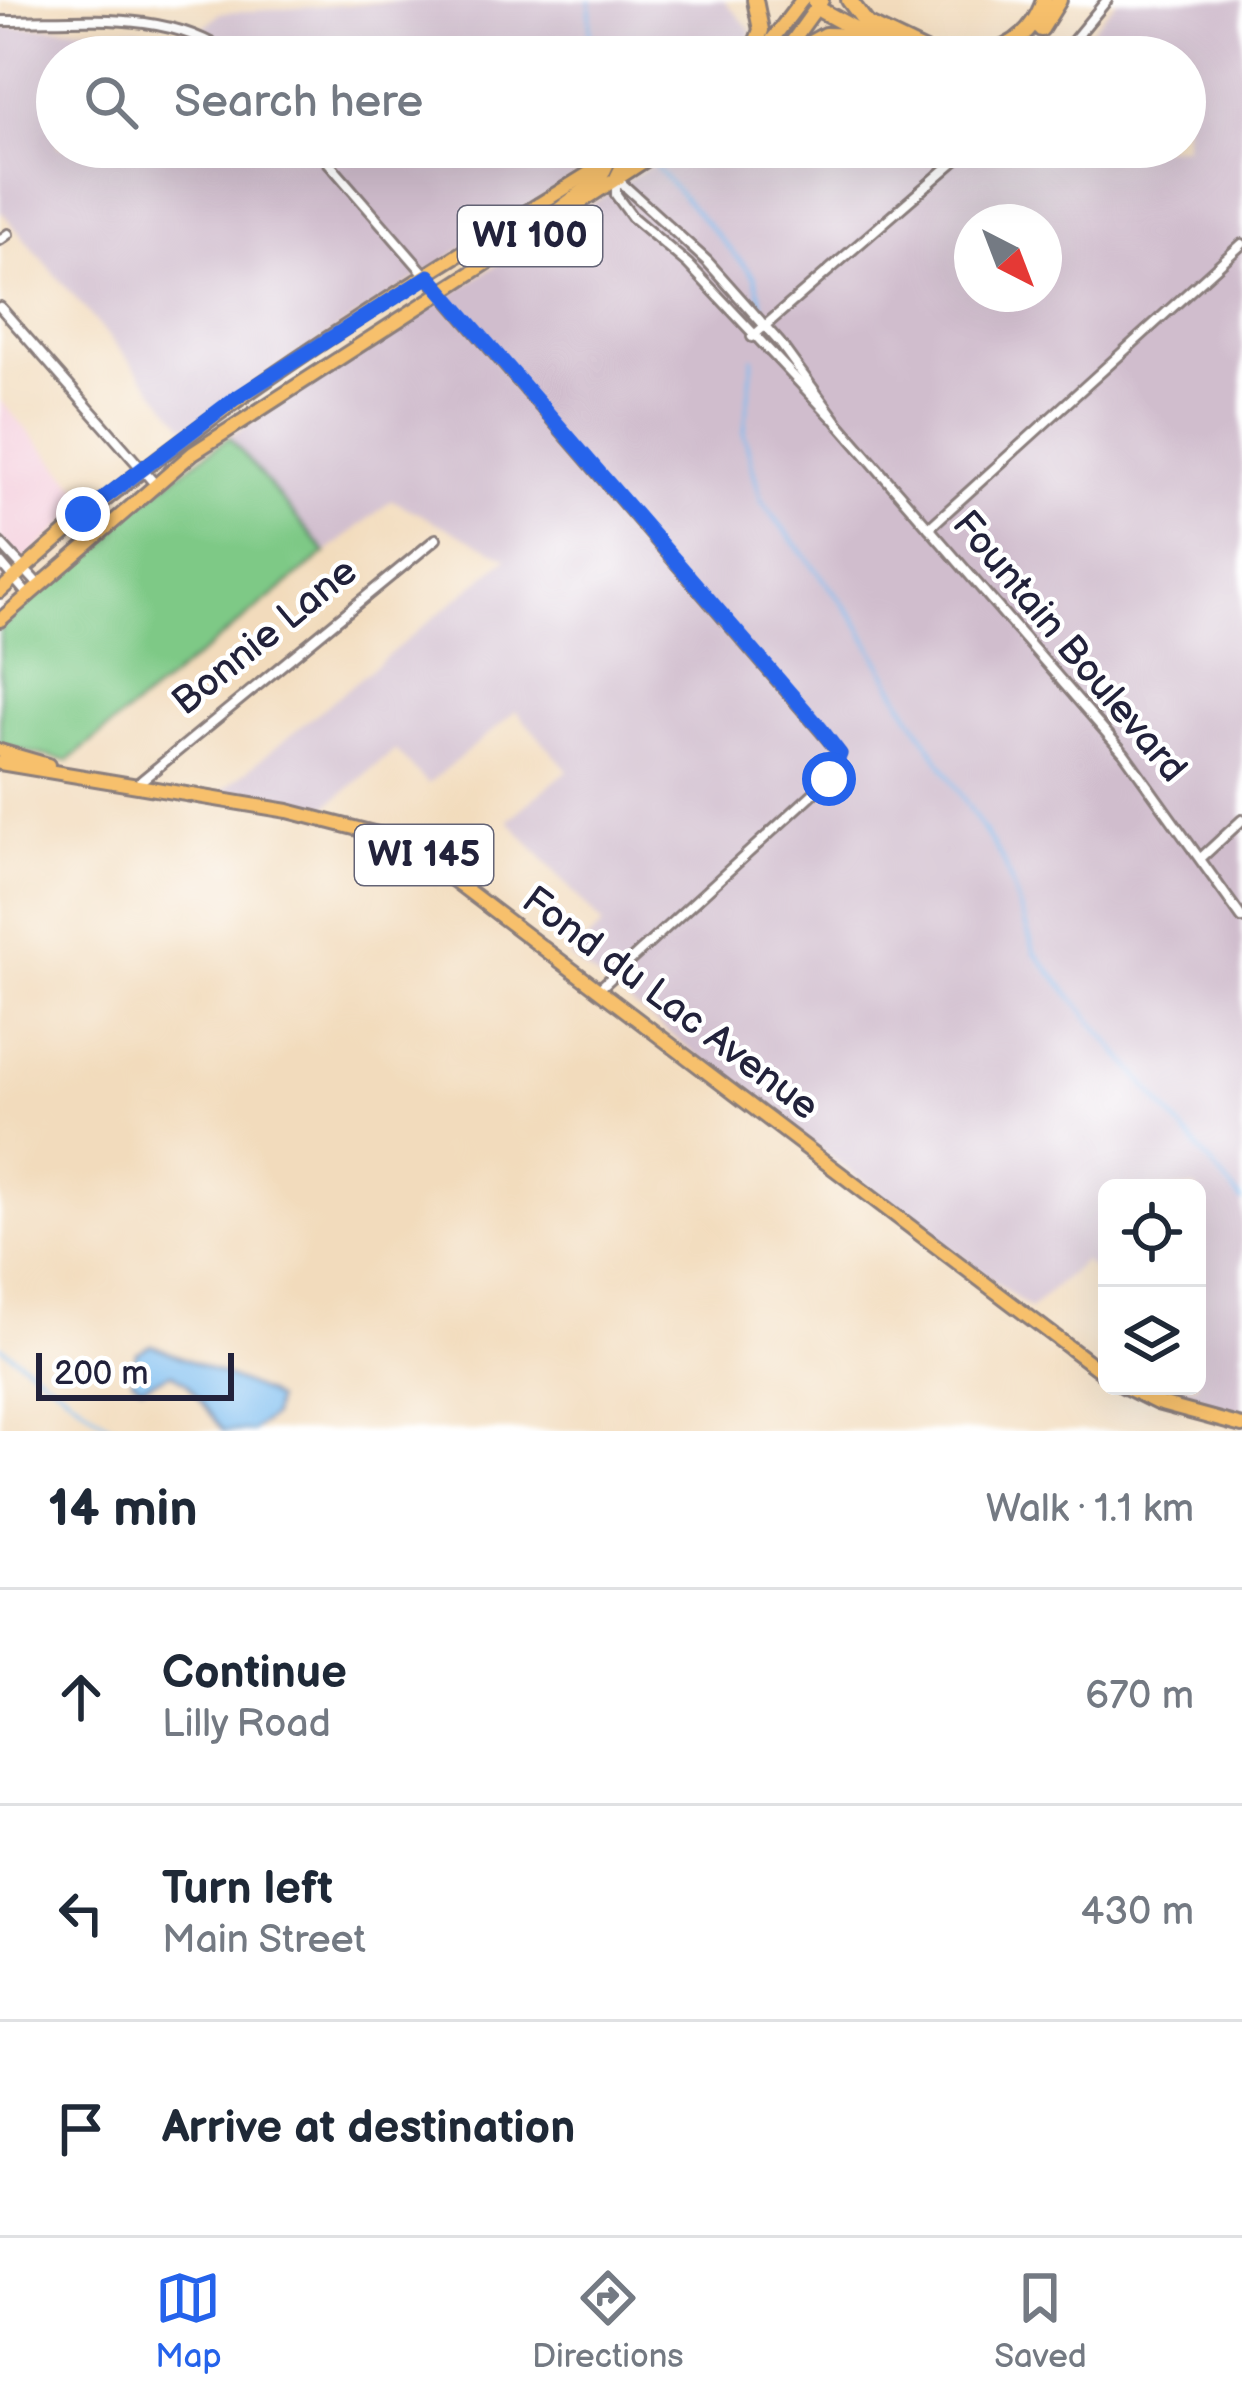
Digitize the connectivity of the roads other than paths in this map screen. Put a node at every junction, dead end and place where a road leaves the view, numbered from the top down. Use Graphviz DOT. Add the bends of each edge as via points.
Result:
graph roads {
  1 [pos="755,0"];
  2 [pos="802,0"];
  3 [pos="849,0"];
  4 [pos="1044,0"];
  5 [pos="1059,0"];
  6 [pos="1107,0"];
  7 [pos="818,2"];
  8 [pos="0,21"];
  9 [pos="196,36"];
  10 [pos="759,36"];
  11 [pos="772,36"];
  12 [pos="796,36"];
  13 [pos="869,36"];
  14 [pos="891,36"];
  15 [pos="1022,36"];
  16 [pos="1035,36"];
  17 [pos="1077,36"];
  18 [pos="334,168"];
  19 [pos="589,168"];
  20 [pos="604,168"];
  21 [pos="611,168"];
  22 [pos="621,168"];
  23 [pos="634,168"];
  24 [pos="947,168"];
  25 [pos="616,180"];
  26 [pos="538,205"];
  27 [pos="542,228"];
  28 [pos="1242,244"];
  29 [pos="491,261"];
  30 [pos="429,276"];
  31 [pos="442,291"];
  32 [pos="0,307"];
  33 [pos="765,326"];
  34 [pos="752,337"];
  35 [pos="271,376"];
  36 [pos="282,393"];
  37 [pos="838,423"];
  38 [pos="141,468"];
  39 [pos="155,484"];
  40 [pos="929,527"];
  41 [pos="436,539"];
  42 [pos="0,543"];
  43 [pos="0,562"];
  44 [pos="19,573"];
  45 [pos="33,589"];
  46 [pos="0,591"];
  47 [pos="0,620"];
  48 [pos="0,752"];
  49 [pos="0,763"];
  50 [pos="77,776"];
  51 [pos="136,786"];
  52 [pos="1242,820"];
  53 [pos="1202,857"];
  54 [pos="1242,918"];
  55 [pos="599,989"];
  56 [pos="1098,1369"];
  57 [pos="1141,1395"];
  58 [pos="1242,1426"];
  1 -- 10 [label="highway"];
  2 -- 11 [label="main road"];
  3 -- 14 [label="highway" via="867,25"];
  4 -- 15 [label="highway"];
  5 -- 16 [label="highway"];
  6 -- 17 [label="street"];
  7 -- 12 [label="main road"];
  7 -- 13 [label="highway"];
  8 -- 9 [label="street" via="160,24"];
  18 -- 30 [label="street"];
  19 -- 26 [label="main road, WI 100"];
  20 -- 27 [label="main road"];
  21 -- 25 [label="street"];
  22 -- 25 [label="main road"];
  23 -- 25 [label="main road, WI 100"];
  24 -- 33 [label="street"];
  25 -- 27 [label="main road, WI 100"];
  25 -- 33 [label="street, Fountain Boulevard"];
  25 -- 34 [label="street, Fountain Boulevard" via="632,218 688,264"];
  26 -- 29 [label="main road"];
  26 -- 30 [label="main road, WI 100"];
  27 -- 29 [label="main road, WI 100"];
  28 -- 40 [label="street"];
  29 -- 31 [label="main road, WI 100"];
  30 -- 31 [label="street"];
  30 -- 35 [label="main road, WI 100"];
  31 -- 36 [label="main road, WI 100"];
  31 -- 55 [label="street" via="840,758 829,779"];
  32 -- 38 [label="street"];
  33 -- 34 [label="street"];
  33 -- 37 [label="street, Fountain Boulevard"];
  34 -- 37 [label="street, Fountain Boulevard"];
  35 -- 36 [label="main road"];
  35 -- 38 [label="main road, WI 100"];
  36 -- 39 [label="main road, WI 100"];
  37 -- 40 [label="street, Fountain Boulevard"];
  38 -- 39 [label="street"];
  38 -- 44 [label="main road, WI 100"];
  39 -- 45 [label="main road, WI 100"];
  40 -- 53 [label="street, Fountain Boulevard" via="1124,753"];
  41 -- 51 [label="street, Bonnie Lane"];
  42 -- 44 [label="street"];
  43 -- 44 [label="street"];
  44 -- 45 [label="street"];
  44 -- 46 [label="main road, WI 100"];
  45 -- 47 [label="main road, WI 100"];
  48 -- 50 [label="main road, Fond du Lac Avenue / WI 145"];
  49 -- 50 [label="main road, Fond du Lac Avenue / WI 145"];
  50 -- 51 [label="main road, Fond du Lac Avenue / WI 145"];
  51 -- 55 [label="main road, Fond du Lac Avenue / WI 145" via="395,837"];
  52 -- 53 [label="street"];
  53 -- 54 [label="street, Fountain Boulevard"];
  55 -- 56 [label="main road, Fond du Lac Avenue / WI 145"];
  57 -- 58 [label="main road"];
}
